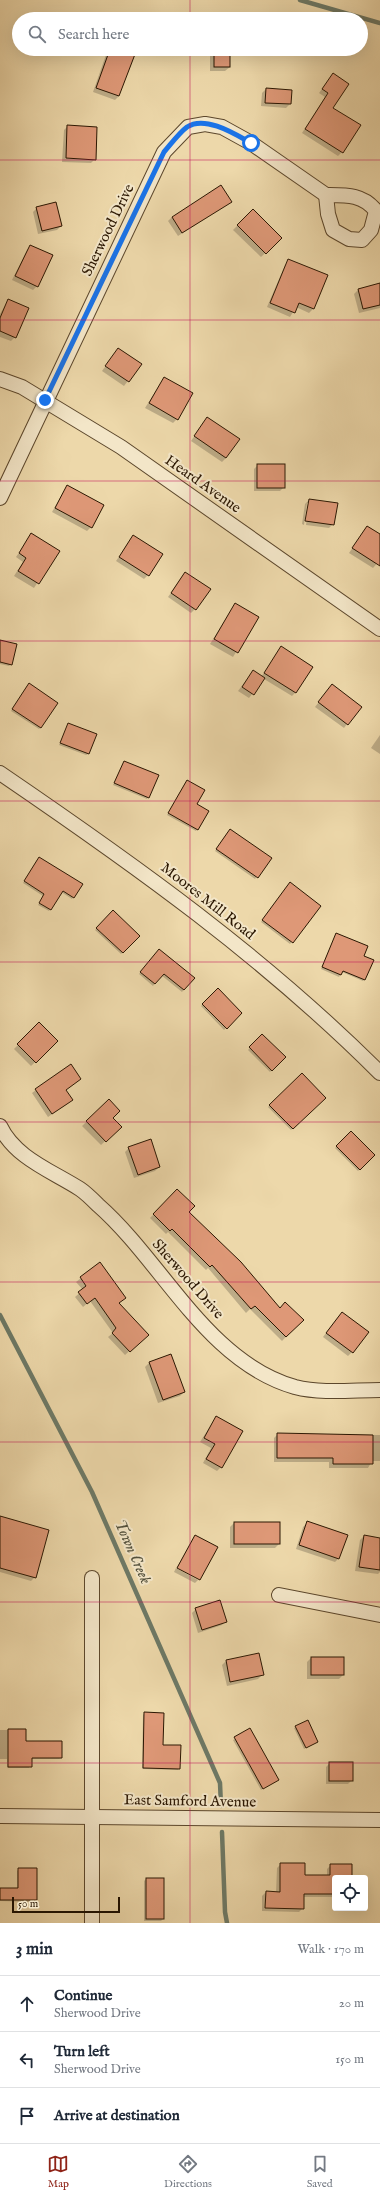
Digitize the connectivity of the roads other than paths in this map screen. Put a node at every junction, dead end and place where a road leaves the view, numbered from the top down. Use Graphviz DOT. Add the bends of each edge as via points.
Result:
graph roads {
  1 [pos="326,195"];
  2 [pos="0,379"];
  3 [pos="45,400"];
  4 [pos="0,498"];
  5 [pos="380,629"];
  6 [pos="0,774"];
  7 [pos="380,1073"];
  8 [pos="0,1126"];
  9 [pos="380,1390"];
  10 [pos="92,1578"];
  11 [pos="279,1595"];
  12 [pos="380,1615"];
  13 [pos="0,1816"];
  14 [pos="92,1817"];
  15 [pos="380,1820"];
  16 [pos="92,1923"];
  1 -- 3 [label="street, Sherwood Drive" via="251,143 222,127 205,124 188,126 164,152"];
  2 -- 3 [label="street, Heard Avenue" via="22,387"];
  3 -- 4 [label="street, Sherwood Drive"];
  3 -- 5 [label="street, Heard Avenue" via="120,447"];
  6 -- 7 [label="street, Moores Mill Road" via="116,852 198,912 275,976"];
  8 -- 9 [label="street, Sherwood Drive" via="23,1155 81,1190 106,1212 219,1341 251,1367 266,1376 296,1387 329,1391"];
  10 -- 14 [label="street"];
  11 -- 12 [label="street"];
  13 -- 14 [label="street, East Samford Avenue"];
  14 -- 15 [label="street, East Samford Avenue"];
  14 -- 16 [label="street"];
}
